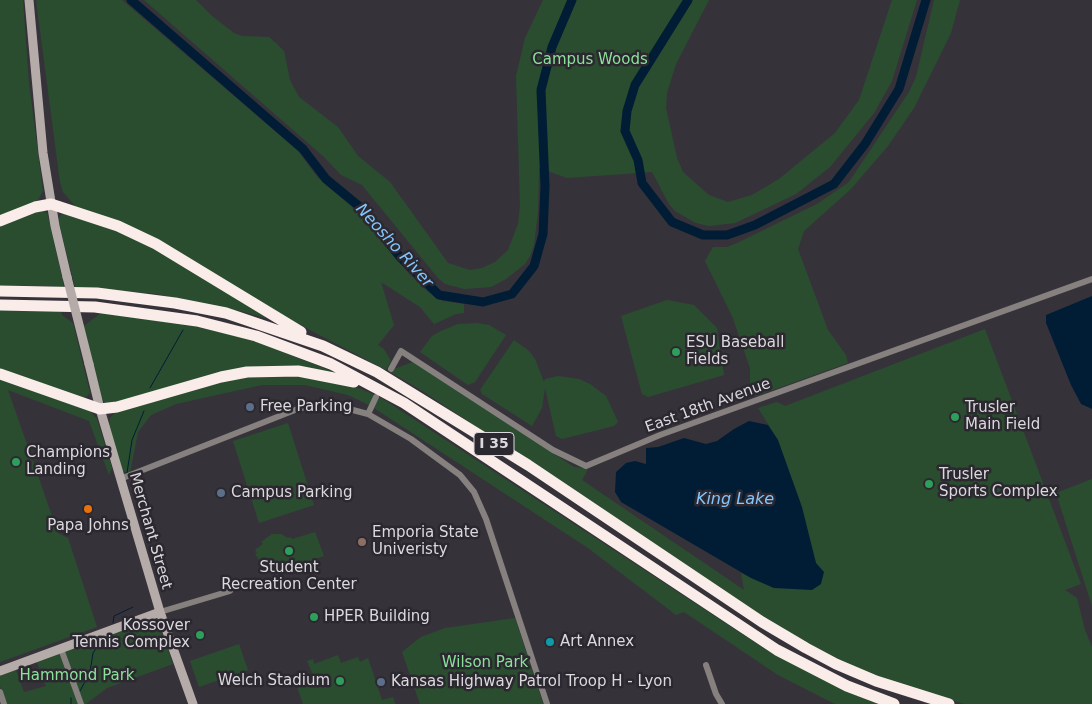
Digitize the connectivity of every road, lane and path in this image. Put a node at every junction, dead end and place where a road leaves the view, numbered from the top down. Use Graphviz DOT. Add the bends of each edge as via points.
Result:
graph roads {
  1 [pos="29,0"];
  2 [pos="50,204"];
  3 [pos="0,221"];
  4 [pos="1092,279"];
  5 [pos="0,291"];
  6 [pos="0,305"];
  7 [pos="323,346"];
  8 [pos="391,369"];
  9 [pos="0,374"];
  10 [pos="376,397"];
  11 [pos="394,398"];
  12 [pos="100,409"];
  13 [pos="368,414"];
  14 [pos="120,479"];
  15 [pos="230,591"];
  16 [pos="160,612"];
  17 [pos="62,649"];
  18 [pos="706,665"];
  19 [pos="0,671"];
  20 [pos="0,692"];
  21 [pos="4,704"];
  22 [pos="81,704"];
  23 [pos="193,704"];
  24 [pos="547,704"];
  25 [pos="722,704"];
  26 [pos="894,704"];
  27 [pos="949,704"];
  1 -- 2 [label="main road, Merchant Street"];
  2 -- 3 [label="highway"];
  2 -- 7 [label="highway" via="118,226 156,244"];
  2 -- 12 [label="main road, Merchant Street, bridge"];
  4 -- 8 [label="street, East 18th Avenue" via="660,435 586,466 553,450 401,351"];
  5 -- 7 [label="highway, I 35" via="97,294 175,303 249,320"];
  6 -- 11 [label="highway, I 35" via="95,307 197,320 256,336 331,364"];
  7 -- 27 [label="highway, I 35" via="377,372 511,455 806,648 876,681"];
  9 -- 12 [label="highway"];
  10 -- 13 [label="street"];
  11 -- 12 [label="highway" via="345,379 279,370 221,377"];
  11 -- 26 [label="highway, I 35" via="777,650 847,686"];
  12 -- 14 [label="main road, Merchant Street"];
  13 -- 14 [label="street" via="330,404 300,408"];
  13 -- 24 [label="street" via="460,475 474,492 481,504"];
  14 -- 16 [label="main road, Merchant Street"];
  15 -- 16 [label="street"];
  16 -- 17 [label="main road"];
  16 -- 23 [label="main road, Merchant Street"];
  17 -- 19 [label="main road"];
  17 -- 22 [label="street"];
  18 -- 25 [label="street"];
  20 -- 21 [label="street"];
}
